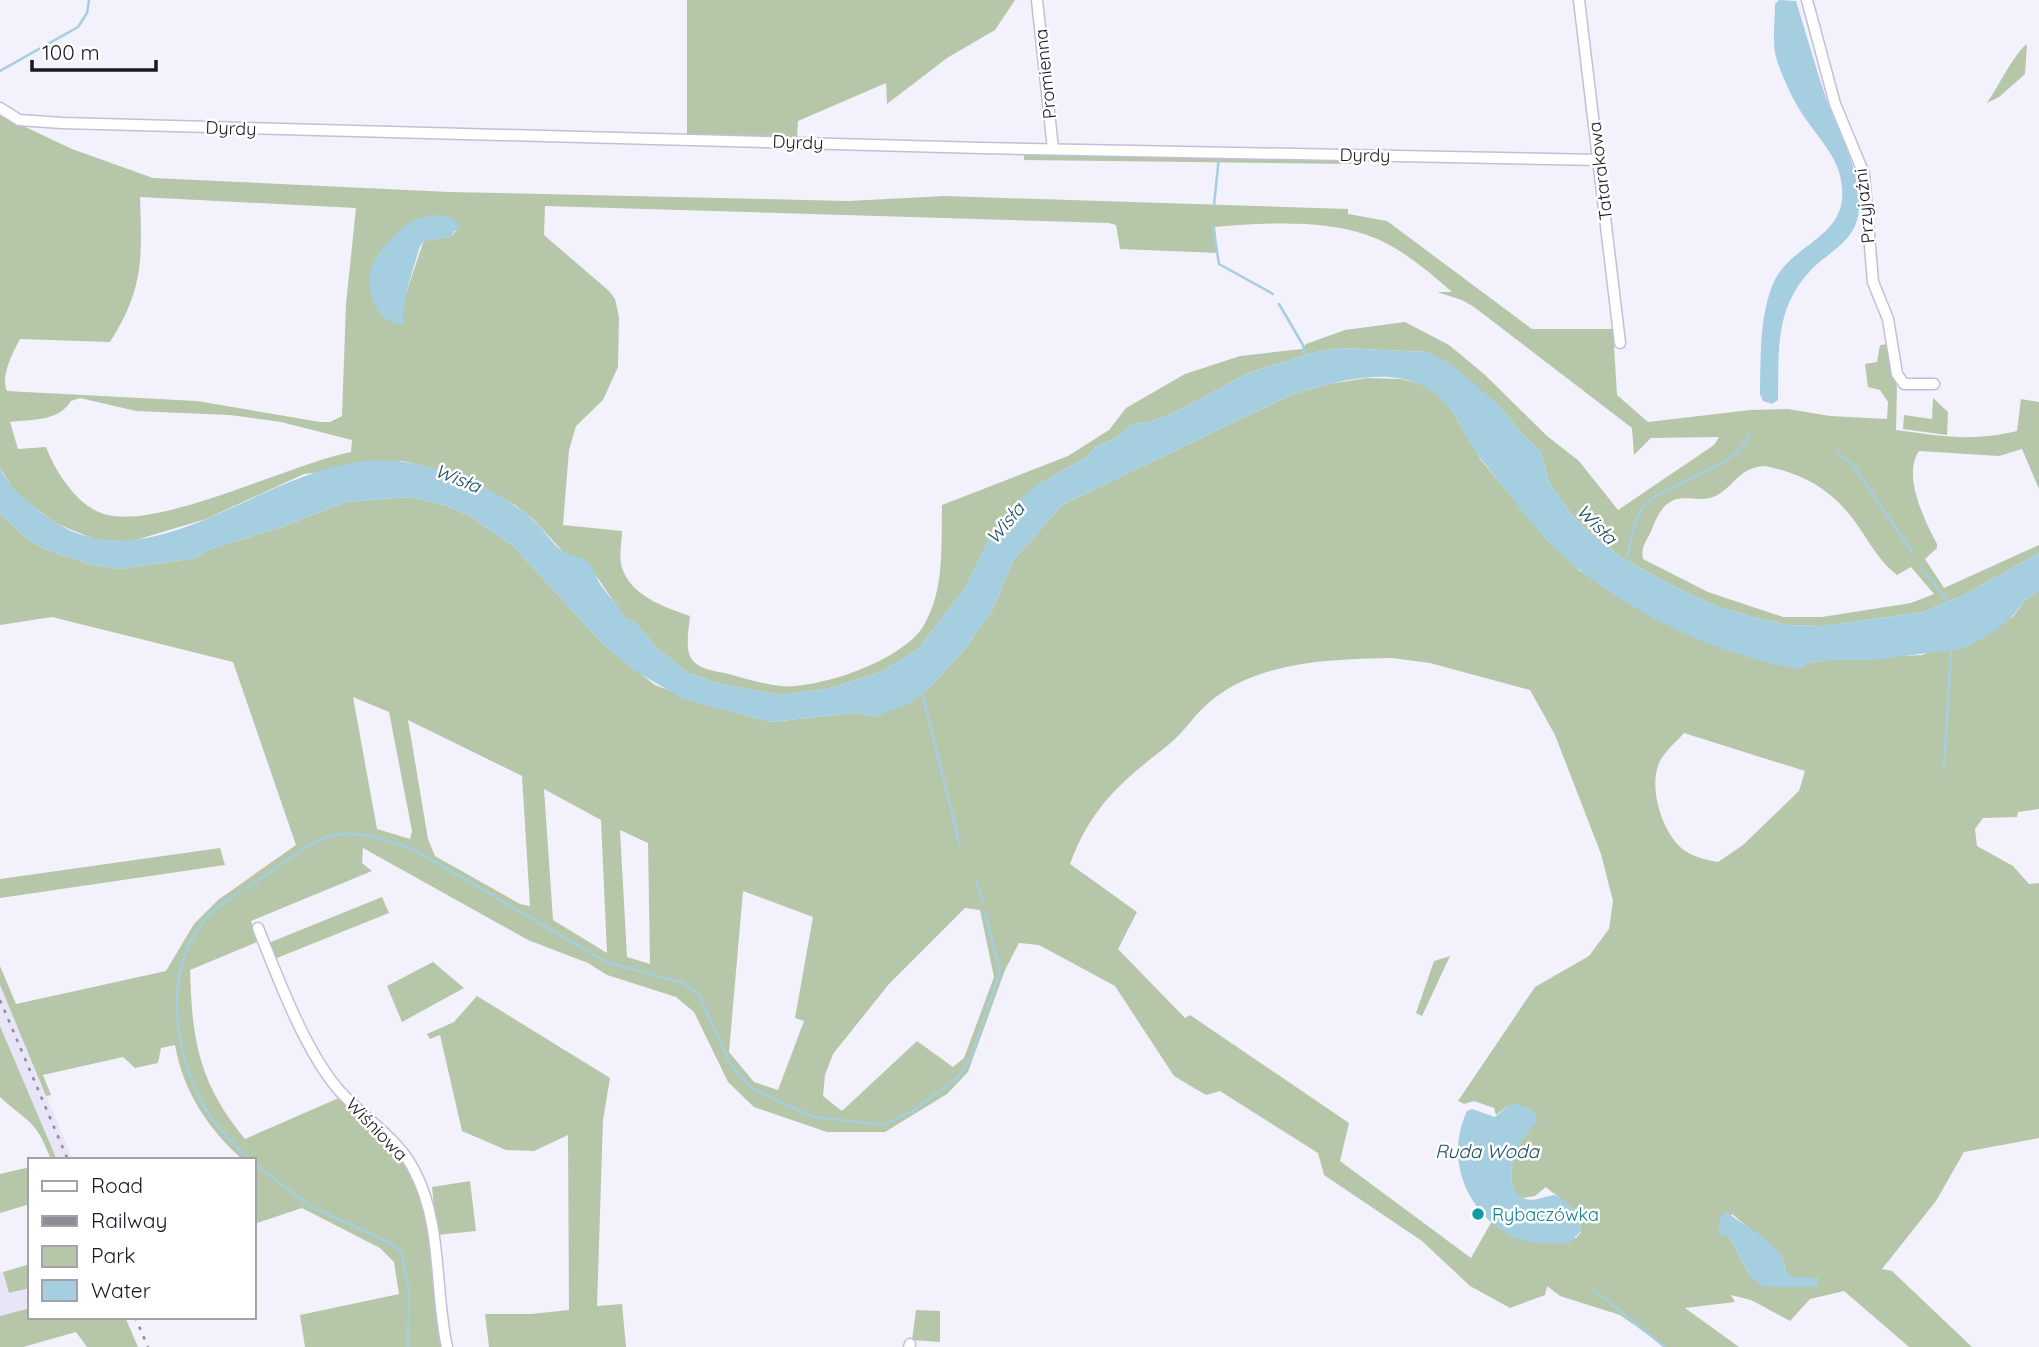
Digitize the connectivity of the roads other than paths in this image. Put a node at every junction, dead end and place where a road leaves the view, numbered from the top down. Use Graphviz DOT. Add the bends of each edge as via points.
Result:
graph roads {
  1 [pos="1037,0"];
  2 [pos="1579,0"];
  3 [pos="1807,0"];
  4 [pos="0,108"];
  5 [pos="1053,149"];
  6 [pos="1599,160"];
  7 [pos="1620,343"];
  8 [pos="1934,384"];
  9 [pos="258,928"];
  10 [pos="447,1347"];
  1 -- 5 [label="street, Promienna"];
  2 -- 6 [label="street, Tatarakowa"];
  3 -- 8 [label="street, Przyjaźni" via="1835,104 1864,174 1871,269 1888,318 1897,374 1904,384"];
  4 -- 5 [label="street, Dyrdy" via="19,120 62,123"];
  5 -- 6 [label="street, Dyrdy"];
  6 -- 7 [label="street, Tatarakowa"];
  9 -- 10 [label="street, Wiśniowa" via="282,989 324,1068 351,1104 402,1151 414,1169 435,1241"];
}
